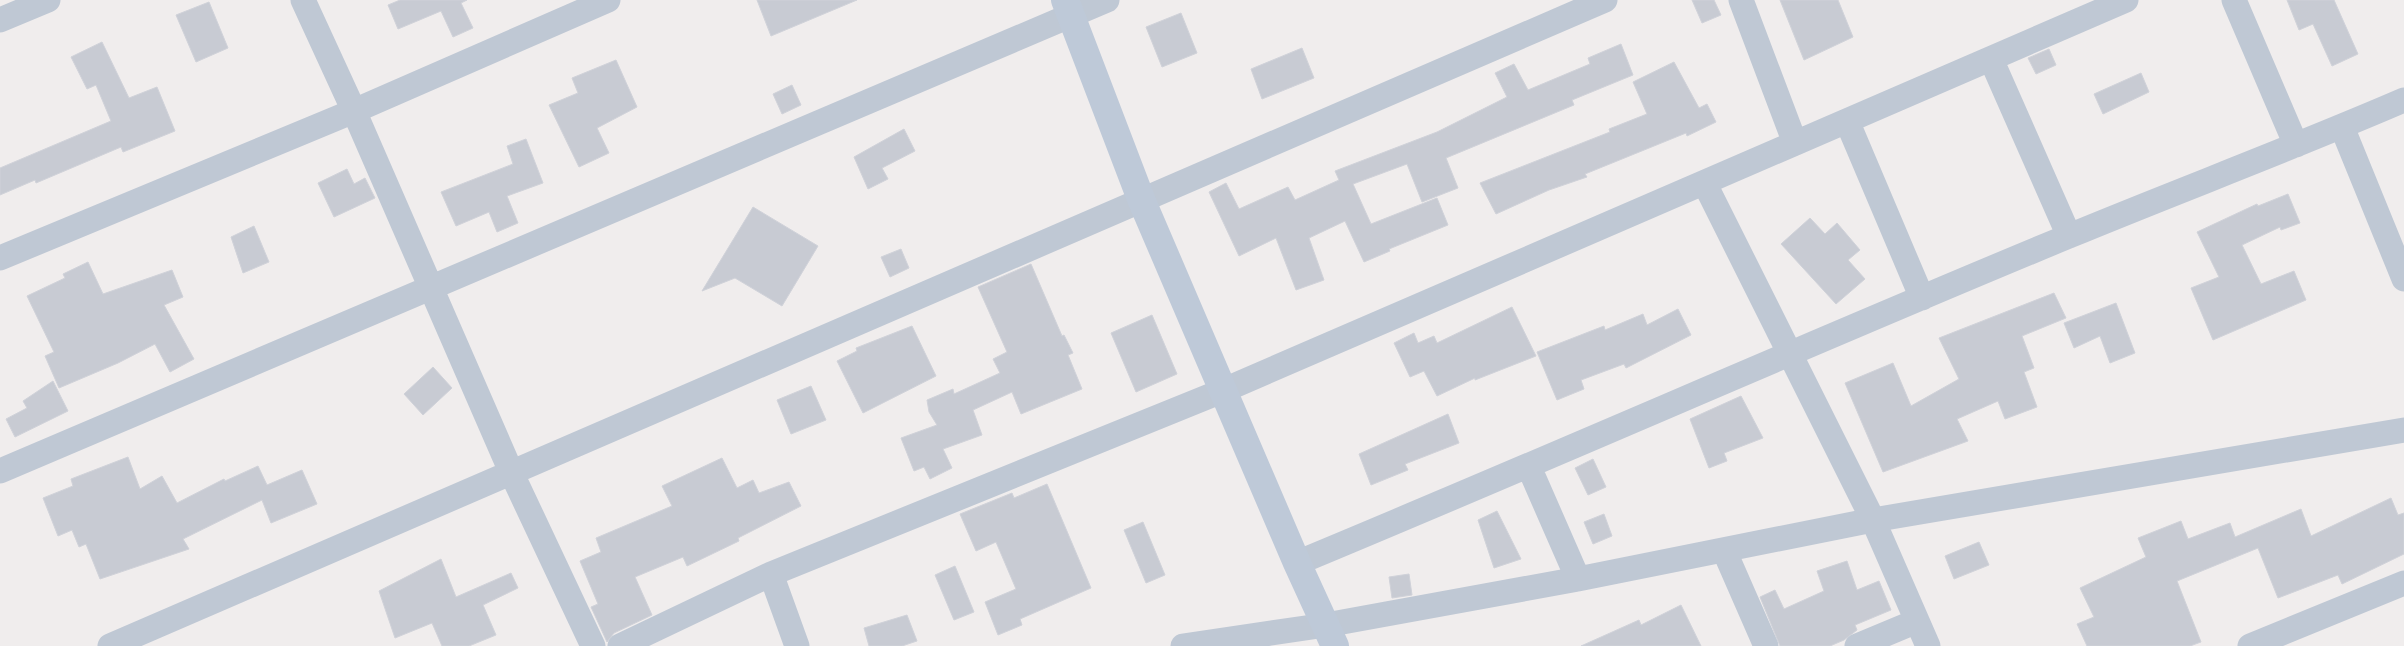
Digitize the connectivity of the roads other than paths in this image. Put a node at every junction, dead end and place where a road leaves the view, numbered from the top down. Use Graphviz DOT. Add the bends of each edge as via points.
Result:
graph roads {
  1 [pos="48,0"];
  2 [pos="303,0"];
  3 [pos="608,0"];
  4 [pos="1107,0"];
  5 [pos="1605,0"];
  6 [pos="1740,0"];
  7 [pos="2126,0"];
  8 [pos="2234,0"];
  9 [pos="1068,8"];
  10 [pos="0,20"];
  11 [pos="1991,59"];
  12 [pos="2404,100"];
  13 [pos="354,111"];
  14 [pos="1847,121"];
  15 [pos="2342,127"];
  16 [pos="1795,143"];
  17 [pos="2296,145"];
  18 [pos="1705,184"];
  19 [pos="1141,199"];
  20 [pos="2069,236"];
  21 [pos="0,258"];
  22 [pos="2404,279"];
  23 [pos="431,288"];
  24 [pos="1922,298"];
  25 [pos="1790,353"];
  26 [pos="1222,391"];
  27 [pos="2404,430"];
  28 [pos="1529,467"];
  29 [pos="0,471"];
  30 [pos="512,474"];
  31 [pos="1873,520"];
  32 [pos="1724,550"];
  33 [pos="1297,563"];
  34 [pos="771,574"];
  35 [pos="1578,579"];
  36 [pos="2404,583"];
  37 [pos="1917,621"];
  38 [pos="1330,636"];
  39 [pos="110,646"];
  40 [pos="593,646"];
  41 [pos="620,646"];
  42 [pos="796,646"];
  43 [pos="1183,646"];
  44 [pos="1766,646"];
  45 [pos="1857,646"];
  46 [pos="1928,646"];
  47 [pos="2250,646"];
  1 -- 10 [label="street"];
  2 -- 13 [label="street"];
  3 -- 13 [label="street"];
  4 -- 9 [label="street"];
  5 -- 19 [label="street"];
  6 -- 16 [label="street"];
  7 -- 11 [label="street"];
  8 -- 17 [label="street"];
  9 -- 19 [label="street"];
  9 -- 23 [label="street"];
  11 -- 14 [label="street"];
  11 -- 20 [label="street"];
  12 -- 15 [label="street"];
  13 -- 21 [label="street"];
  13 -- 23 [label="street"];
  14 -- 16 [label="street"];
  14 -- 24 [label="street"];
  15 -- 17 [label="street"];
  15 -- 22 [label="street"];
  16 -- 18 [label="street"];
  17 -- 20 [label="street"];
  18 -- 25 [label="street"];
  18 -- 26 [label="street"];
  19 -- 26 [label="street"];
  19 -- 30 [label="street"];
  20 -- 24 [label="street"];
  23 -- 29 [label="street"];
  23 -- 30 [label="street"];
  24 -- 25 [label="street"];
  25 -- 28 [label="street"];
  25 -- 31 [label="street"];
  26 -- 33 [label="street"];
  26 -- 34 [label="street"];
  27 -- 31 [label="street"];
  28 -- 33 [label="street"];
  28 -- 35 [label="street"];
  30 -- 39 [label="street"];
  30 -- 40 [label="street"];
  31 -- 32 [label="street"];
  31 -- 37 [label="street"];
  32 -- 35 [label="street"];
  32 -- 44 [label="street"];
  33 -- 38 [label="street"];
  34 -- 41 [label="street"];
  34 -- 42 [label="street"];
  35 -- 38 [label="street"];
  36 -- 47 [label="street"];
  37 -- 45 [label="street"];
  37 -- 46 [label="street"];
  38 -- 43 [label="street"];
}
